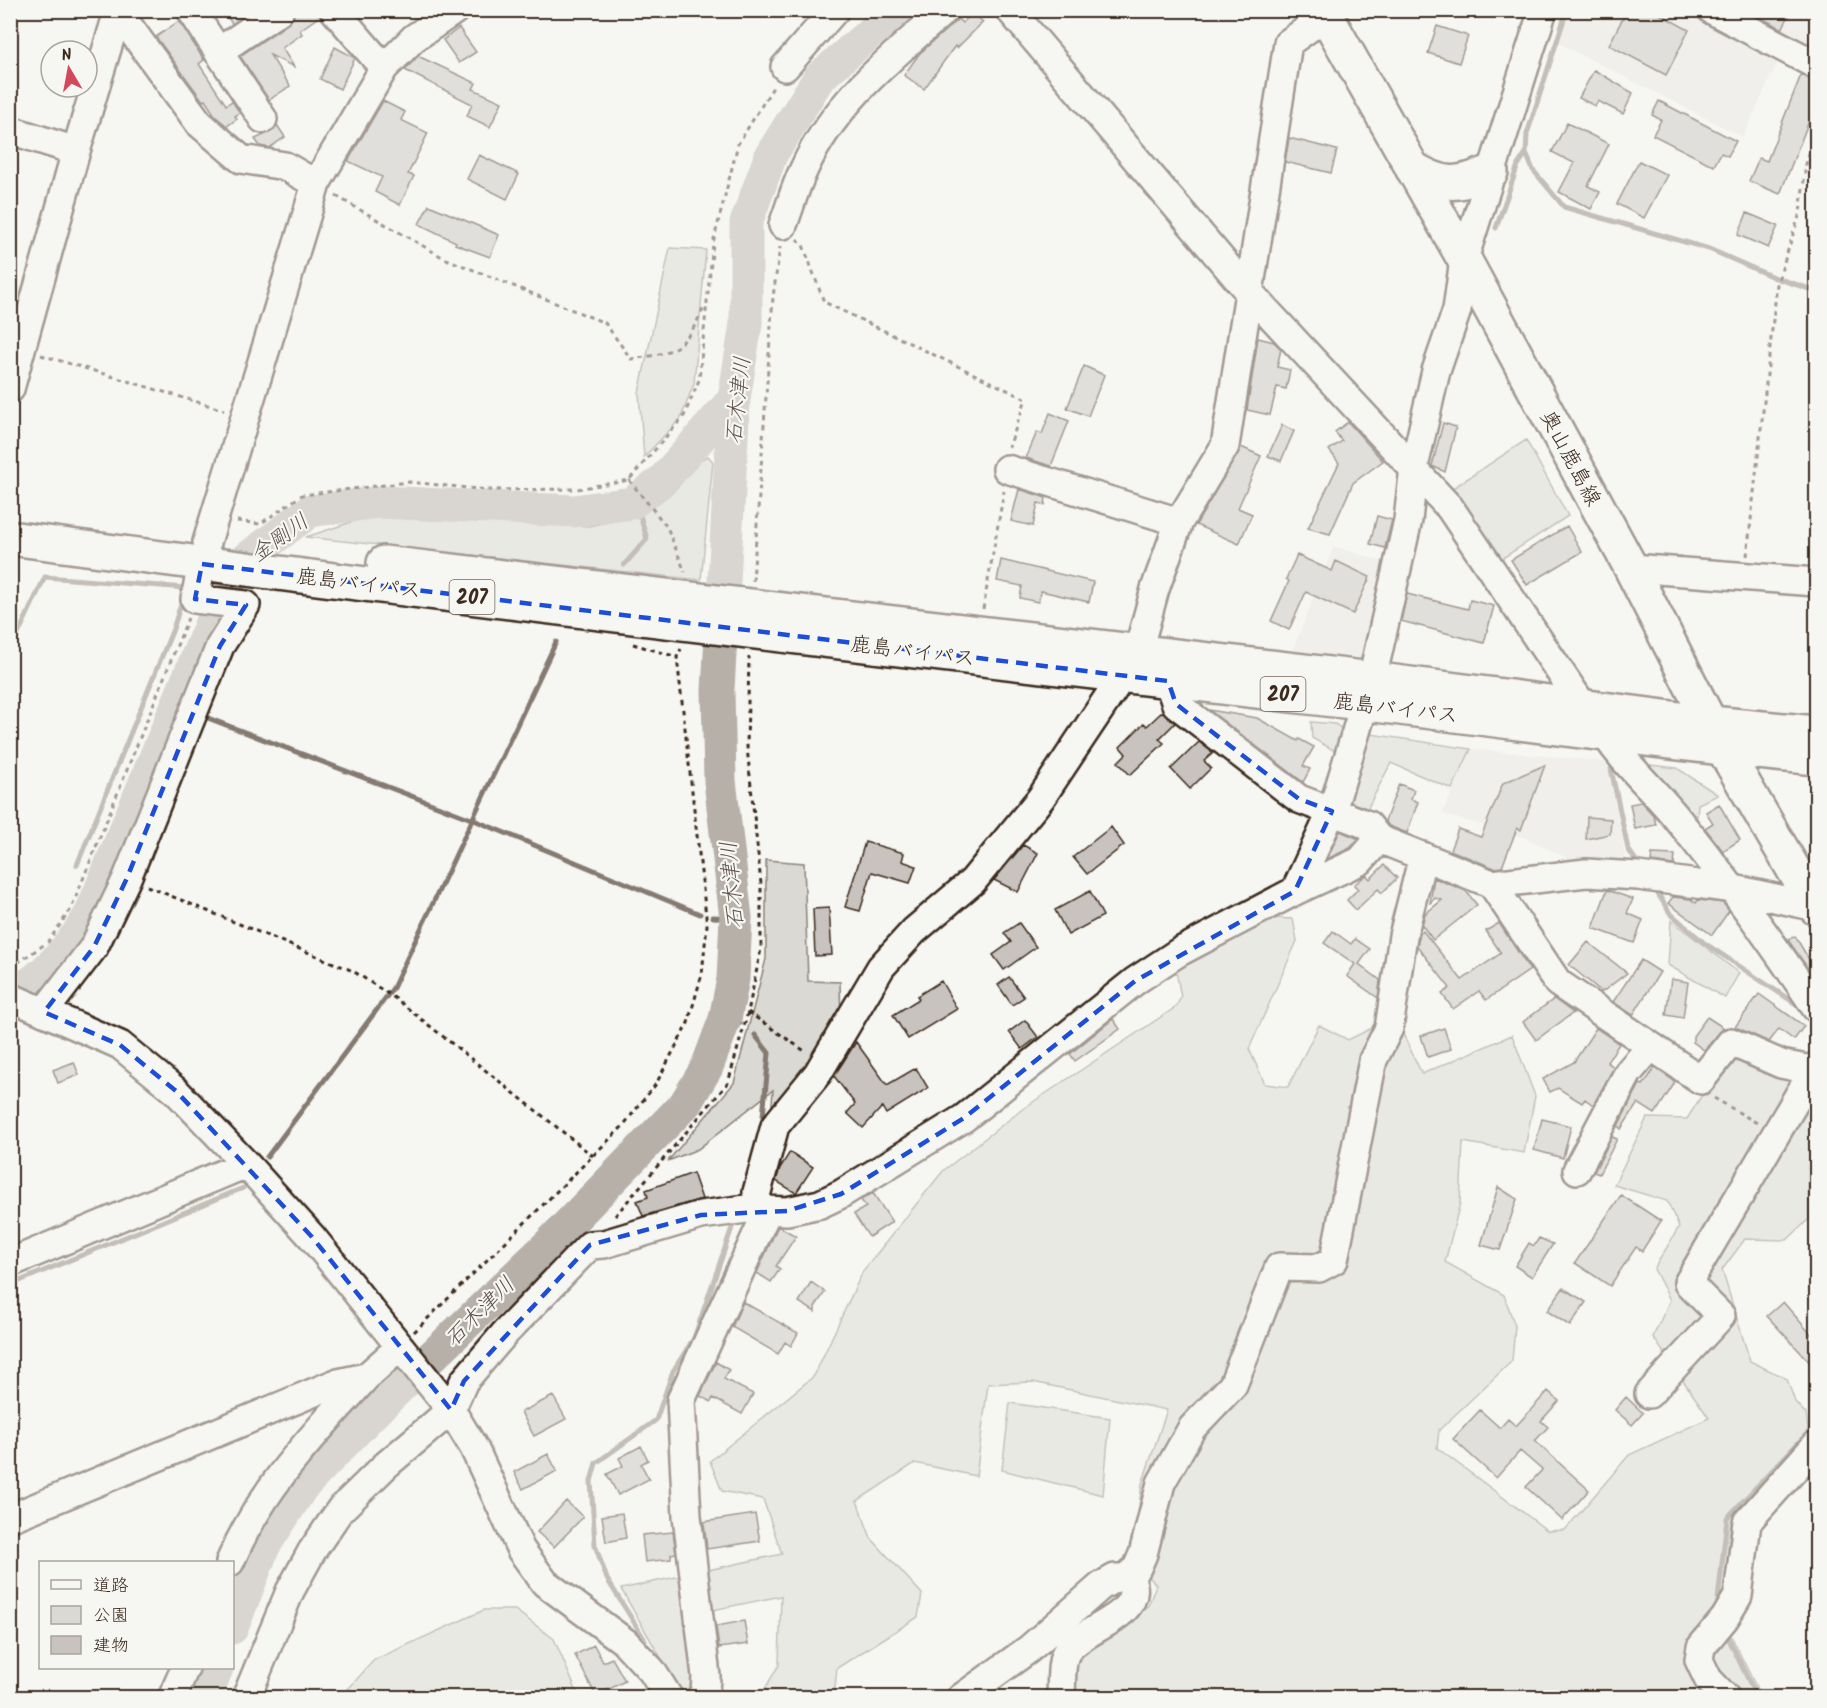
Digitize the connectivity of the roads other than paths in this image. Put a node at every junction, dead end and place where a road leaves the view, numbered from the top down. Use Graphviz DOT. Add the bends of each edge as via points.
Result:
graph roads {
  1 [pos="191,10"];
  2 [pos="280,10"];
  3 [pos="334,10"];
  4 [pos="455,10"];
  5 [pos="835,10"];
  6 [pos="945,10"];
  7 [pos="1010,10"];
  8 [pos="1543,10"];
  9 [pos="1712,10"];
  10 [pos="1324,13"];
  11 [pos="218,52"];
  12 [pos="1816,65"];
  13 [pos="785,67"];
  14 [pos="384,68"];
  15 [pos="263,120"];
  16 [pos="10,130"];
  17 [pos="76,151"];
  18 [pos="1412,168"];
  19 [pos="1491,172"];
  20 [pos="316,184"];
  21 [pos="783,225"];
  22 [pos="1464,259"];
  23 [pos="1248,291"];
  24 [pos="10,389"];
  25 [pos="1007,469"];
  26 [pos="1421,475"];
  27 [pos="10,517"];
  28 [pos="1179,522"];
  29 [pos="10,538"];
  30 [pos="215,547"];
  31 [pos="1631,568"];
  32 [pos="1816,582"];
  33 [pos="682,611"];
  34 [pos="751,619"];
  35 [pos="1131,663"];
  36 [pos="1168,681"];
  37 [pos="1368,691"];
  38 [pos="1583,706"];
  39 [pos="1816,733"];
  40 [pos="1605,734"];
  41 [pos="1718,736"];
  42 [pos="1816,758"];
  43 [pos="1332,811"];
  44 [pos="1379,838"];
  45 [pos="1424,856"];
  46 [pos="1492,884"];
  47 [pos="1734,889"];
  48 [pos="1295,891"];
  49 [pos="1816,908"];
  50 [pos="28,1005"];
  51 [pos="1816,1008"];
  52 [pos="1651,1046"];
  53 [pos="1816,1069"];
  54 [pos="246,1164"];
  55 [pos="1577,1170"];
  56 [pos="749,1209"];
  57 [pos="10,1263"];
  58 [pos="401,1348"];
  59 [pos="366,1377"];
  60 [pos="1648,1394"];
  61 [pos="451,1410"];
  62 [pos="1816,1445"];
  63 [pos="10,1518"];
  64 [pos="231,1561"];
  65 [pos="1125,1578"];
  66 [pos="185,1669"];
  67 [pos="172,1698"];
  68 [pos="246,1698"];
  69 [pos="669,1698"];
  70 [pos="700,1698"];
  71 [pos="961,1698"];
  72 [pos="1061,1698"];
  73 [pos="1725,1698"];
  1 -- 11 [label="street"];
  2 -- 11 [label="street"];
  3 -- 14 [label="street"];
  4 -- 14 [label="street" via="414,38"];
  5 -- 13 [label="street"];
  6 -- 21 [label="street" via="842,108 804,168"];
  7 -- 23 [label="street"];
  8 -- 19 [label="street"];
  9 -- 12 [label="street"];
  10 -- 18 [label="main road, 奥山鹿島線"];
  10 -- 23 [label="street" via="1288,43"];
  11 -- 15 [label="street"];
  14 -- 20 [label="street"];
  16 -- 17 [label="street"];
  17 -- 20 [label="street" via="115,22 124,20 199,123 241,159 285,166"];
  17 -- 24 [label="street"];
  18 -- 19 [label="main road" via="1433,181 1451,183"];
  18 -- 22 [label="main road, 奥山鹿島線"];
  19 -- 22 [label="street"];
  20 -- 30 [label="street" via="244,416"];
  22 -- 26 [label="street" via="1456,310 1436,371"];
  22 -- 31 [label="main road, 奥山鹿島線"];
  23 -- 26 [label="street"];
  23 -- 28 [label="street" via="1225,446"];
  25 -- 28 [label="street"];
  26 -- 37 [label="street"];
  26 -- 38 [label="street" via="1450,508"];
  27 -- 30 [label="main road, 鹿島バイパス / 207"];
  28 -- 35 [label="street"];
  29 -- 30 [label="main road, 鹿島バイパス / 207"];
  30 -- 33 [label="main road, 鹿島バイパス / 207" via="299,554"];
  30 -- 33 [label="main road, 鹿島バイパス / 207" via="263,571"];
  30 -- 50 [label="street" via="195,599 246,605 220,646 127,878 94,946"];
  31 -- 32 [label="street"];
  31 -- 41 [label="main road, 奥山鹿島線"];
  33 -- 34 [label="main road, 鹿島バイパス / 207"];
  34 -- 35 [label="main road, 鹿島バイパス / 207"];
  34 -- 35 [label="main road, 鹿島バイパス / 207" via="977,633"];
  35 -- 36 [label="main road, 鹿島バイパス / 207"];
  35 -- 37 [label="main road, 鹿島バイパス / 207"];
  35 -- 56 [label="street" via="1041,798 973,881 914,932 881,967 818,1073 776,1126"];
  36 -- 37 [label="main road, 鹿島バイパス / 207"];
  36 -- 43 [label="street" via="1176,704 1299,799"];
  37 -- 38 [label="main road, 鹿島バイパス / 207"];
  37 -- 40 [label="main road, 鹿島バイパス / 207"];
  37 -- 43 [label="street"];
  38 -- 41 [label="main road, 鹿島バイパス / 207"];
  39 -- 41 [label="main road, 鹿島バイパス / 207"];
  40 -- 41 [label="main road, 鹿島バイパス / 207"];
  40 -- 47 [label="street" via="1624,763 1678,818"];
  41 -- 42 [label="main road, 鹿島バイパス / 207"];
  41 -- 49 [label="main road, 奥山鹿島線"];
  43 -- 44 [label="street" via="1368,825"];
  43 -- 48 [label="street"];
  44 -- 45 [label="street"];
  44 -- 48 [label="street" via="1360,861"];
  45 -- 46 [label="street"];
  45 -- 65 [label="street" via="1403,936 1389,1028 1373,1060 1335,1260 1319,1268 1280,1267 1233,1385 1191,1428 1161,1483 1137,1568"];
  46 -- 47 [label="street" via="1586,873"];
  46 -- 52 [label="street" via="1558,983"];
  47 -- 49 [label="street"];
  47 -- 51 [label="street"];
  48 -- 56 [label="street" via="1179,952 1135,981 964,1118 841,1194 787,1212"];
  50 -- 54 [label="street" via="120,1046 176,1091"];
  52 -- 53 [label="street" via="1701,1080 1731,1042 1782,1064"];
  52 -- 55 [label="street" via="1628,1073"];
  53 -- 60 [label="street" via="1688,1283 1721,1316"];
  54 -- 57 [label="street"];
  54 -- 58 [label="street"];
  56 -- 61 [label="street" via="701,1215 590,1245 464,1381"];
  56 -- 70 [label="street" via="681,1400 687,1516 706,1676 705,1694"];
  58 -- 59 [label="street"];
  58 -- 61 [label="street"];
  59 -- 63 [label="street" via="334,1384"];
  59 -- 64 [label="street" via="281,1471 243,1531"];
  61 -- 68 [label="street" via="340,1510 290,1591"];
  61 -- 69 [label="street" via="474,1448 521,1551 545,1582 625,1642 652,1671"];
  62 -- 73 [label="street" via="1747,1522 1738,1596 1701,1647 1699,1660 1708,1679"];
  65 -- 71 [label="street" via="1115,1578 1101,1586 1029,1649"];
  65 -- 72 [label="street" via="1135,1593 1126,1609 1074,1642 1065,1654"];
  66 -- 67 [label="street"];
}
